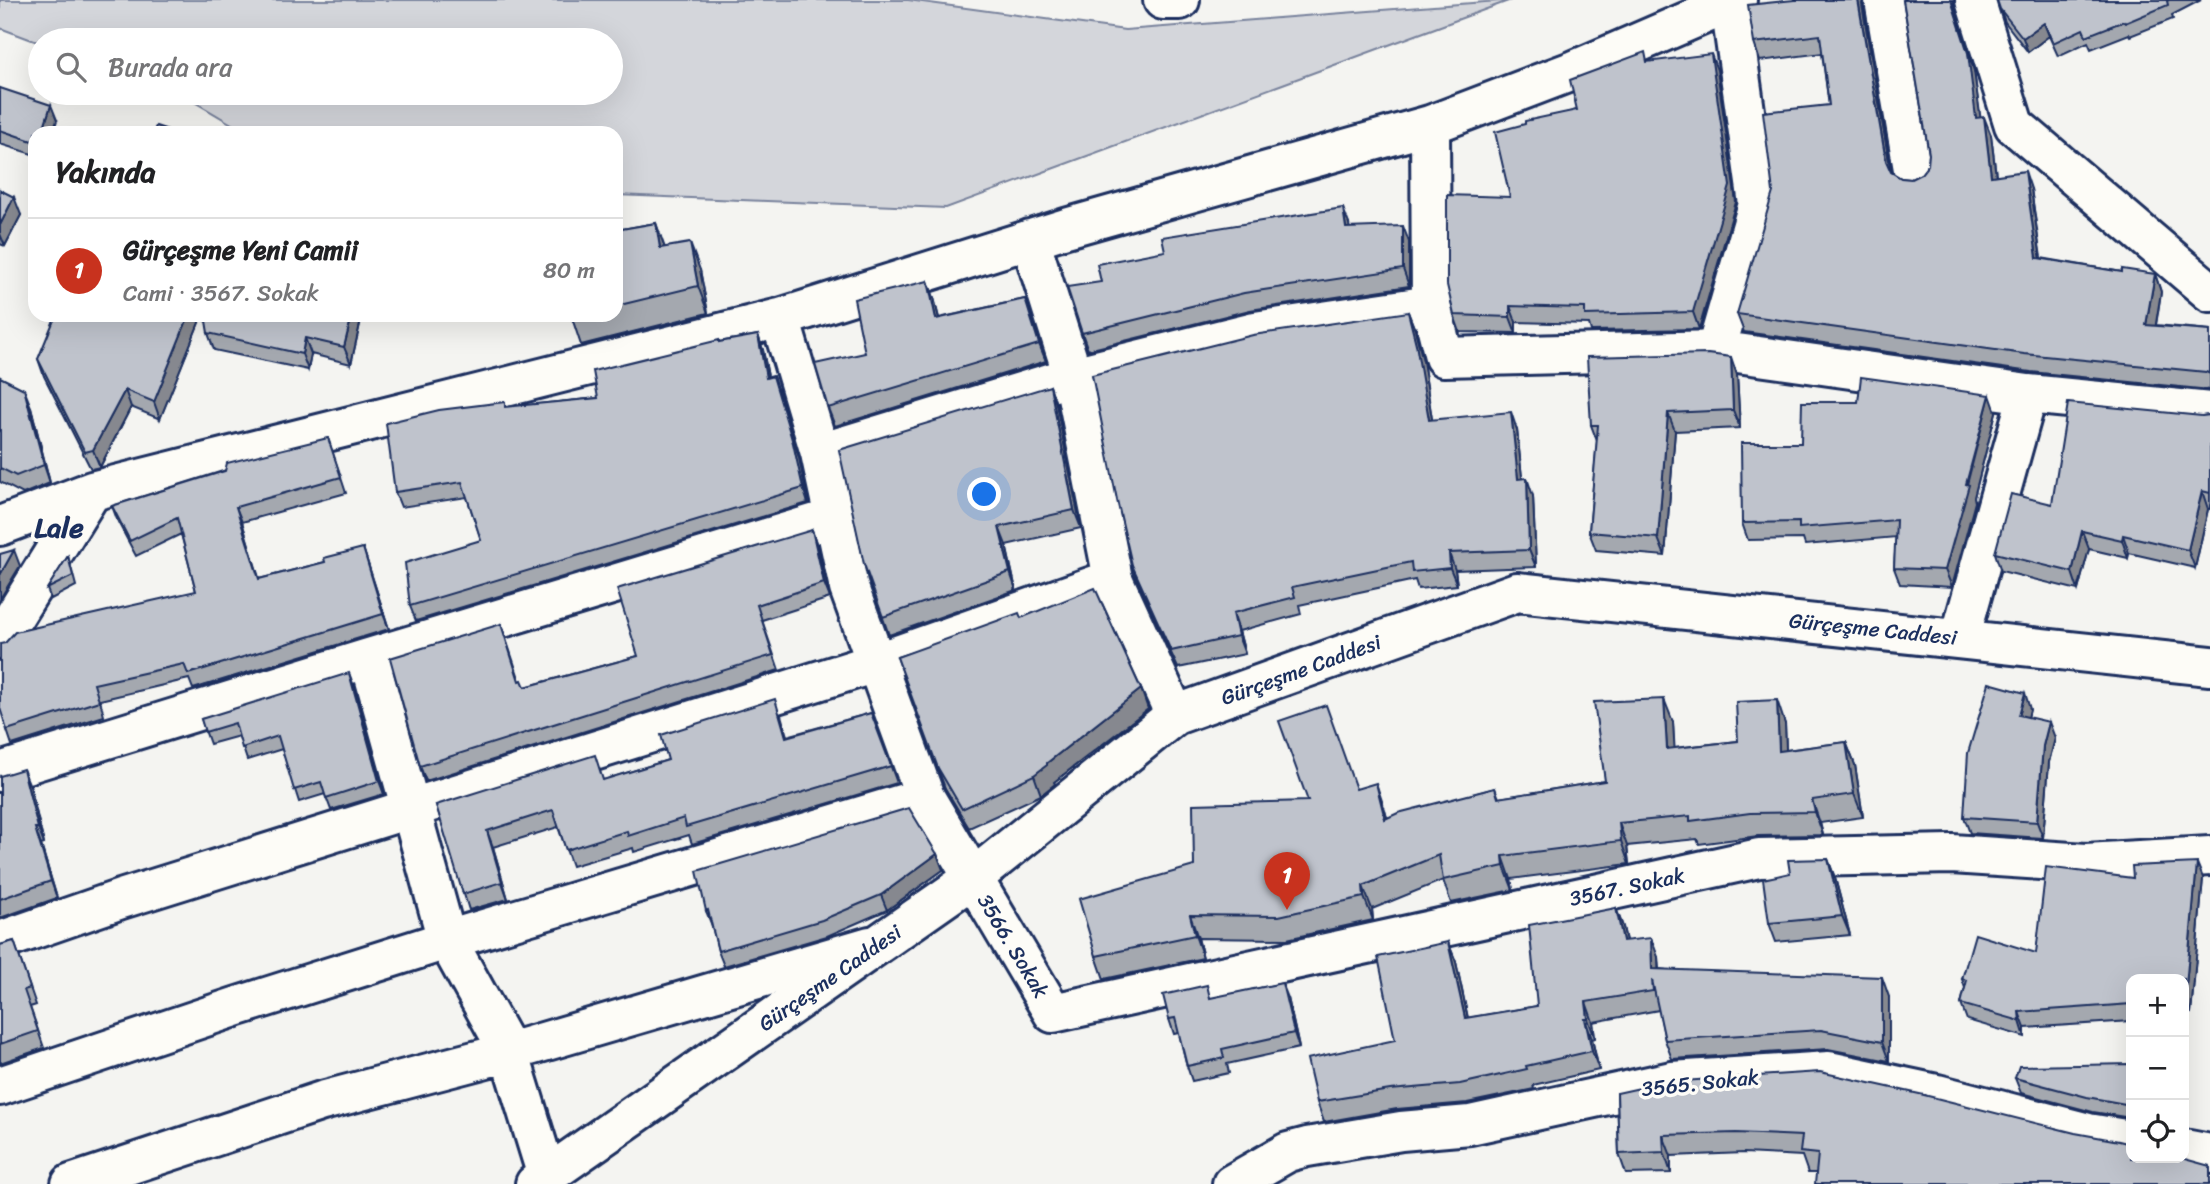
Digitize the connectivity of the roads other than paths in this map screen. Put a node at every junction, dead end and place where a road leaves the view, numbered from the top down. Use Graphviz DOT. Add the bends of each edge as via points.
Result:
graph roads {
  1 [pos="1163,0"];
  2 [pos="1180,0"];
  3 [pos="1884,0"];
  4 [pos="1975,0"];
  5 [pos="1733,2"];
  6 [pos="1430,125"];
  7 [pos="1914,175"];
  8 [pos="1030,239"];
  9 [pos="2210,292"];
  10 [pos="1431,305"];
  11 [pos="780,318"];
  12 [pos="1716,350"];
  13 [pos="1073,376"];
  14 [pos="2028,394"];
  15 [pos="2210,412"];
  16 [pos="820,453"];
  17 [pos="92,491"];
  18 [pos="833,518"];
  19 [pos="0,526"];
  20 [pos="1112,579"];
  21 [pos="1960,638"];
  22 [pos="0,639"];
  23 [pos="369,658"];
  24 [pos="875,663"];
  25 [pos="2210,666"];
  26 [pos="1175,715"];
  27 [pos="0,772"];
  28 [pos="925,797"];
  29 [pos="411,810"];
  30 [pos="2210,856"];
  31 [pos="973,878"];
  32 [pos="447,940"];
  33 [pos="0,941"];
  34 [pos="879,944"];
  35 [pos="1054,1013"];
  36 [pos="509,1052"];
  37 [pos="0,1086"];
  38 [pos="2126,1139"];
  39 [pos="2189,1150"];
  40 [pos="2210,1154"];
  41 [pos="541,1180"];
  42 [pos="71,1184"];
  43 [pos="1232,1184"];
  1 -- 2 [label="street"];
  3 -- 7 [label="street"];
  4 -- 9 [label="street" via="2014,125"];
  5 -- 6 [label="street" via="1575,70"];
  5 -- 12 [label="street" via="1758,204"];
  6 -- 8 [label="street"];
  6 -- 10 [label="street"];
  8 -- 11 [label="street"];
  8 -- 13 [label="street"];
  10 -- 12 [label="street" via="1444,357"];
  10 -- 13 [label="street" via="1255,331"];
  11 -- 16 [label="street, 3566. Sokak"];
  11 -- 17 [label="street"];
  12 -- 14 [label="street"];
  13 -- 16 [label="street"];
  13 -- 20 [label="street"];
  14 -- 15 [label="street"];
  14 -- 21 [label="street"];
  16 -- 18 [label="street, 3566. Sokak"];
  17 -- 19 [label="street"];
  17 -- 22 [label="street"];
  18 -- 23 [label="street"];
  18 -- 24 [label="street, 3566. Sokak" via="849,588"];
  20 -- 24 [label="street"];
  20 -- 26 [label="street"];
  21 -- 25 [label="street, Gürçeşme Caddesi"];
  21 -- 26 [label="street, Gürçeşme Caddesi" via="1517,592"];
  23 -- 27 [label="street"];
  23 -- 29 [label="street"];
  24 -- 28 [label="street, 3566. Sokak"];
  24 -- 29 [label="street"];
  26 -- 31 [label="street, Gürçeşme Caddesi"];
  28 -- 31 [label="street, 3566. Sokak"];
  28 -- 32 [label="street"];
  29 -- 32 [label="street"];
  29 -- 33 [label="street"];
  30 -- 35 [label="street, 3567. Sokak" via="2086,863 1952,853 1759,858"];
  31 -- 34 [label="street, Gürçeşme Caddesi"];
  31 -- 35 [label="street, 3566. Sokak"];
  32 -- 36 [label="street"];
  32 -- 37 [label="street"];
  34 -- 36 [label="street"];
  34 -- 41 [label="street, Gürçeşme Caddesi"];
  36 -- 41 [label="street"];
  36 -- 42 [label="street" via="322,1101"];
  38 -- 43 [label="street, 3565. Sokak" via="1829,1071 1672,1081 1470,1125 1307,1147 1288,1152"];
  39 -- 40 [label="street"];
}
